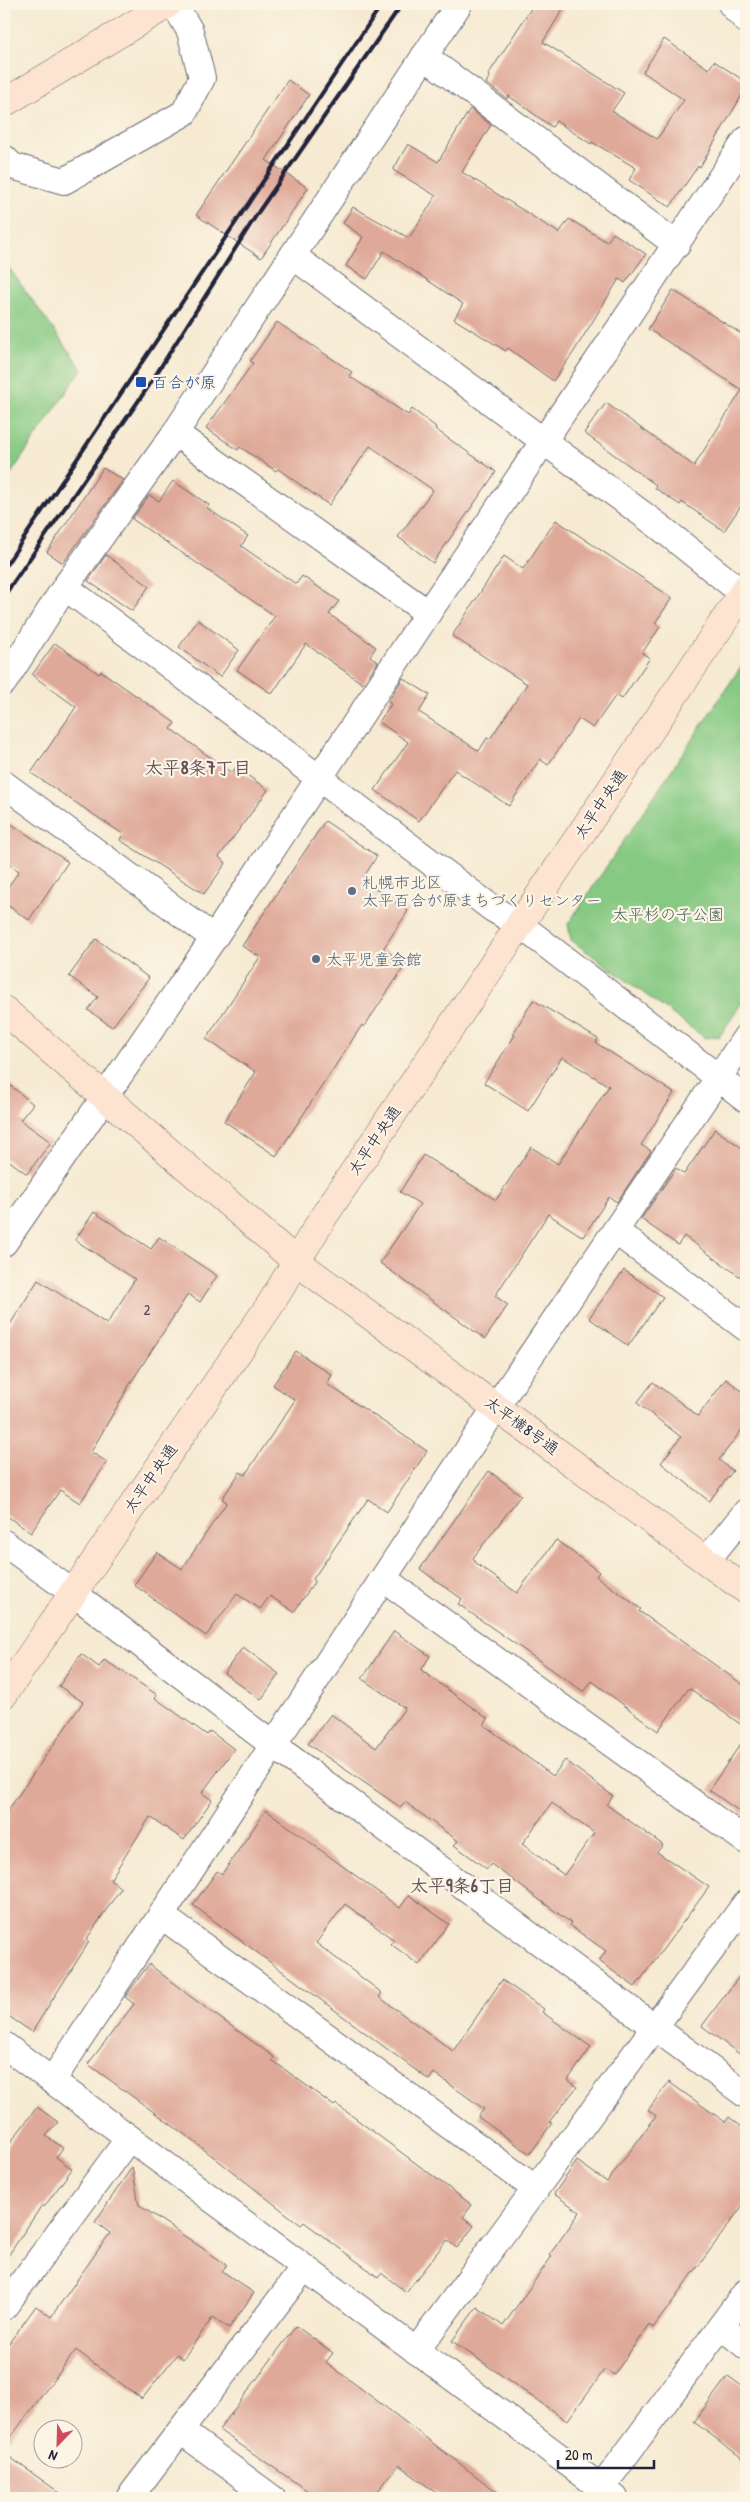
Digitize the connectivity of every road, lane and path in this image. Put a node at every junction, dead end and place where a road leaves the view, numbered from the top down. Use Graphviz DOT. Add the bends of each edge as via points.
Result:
graph roads {
  1 [pos="168,4"];
  2 [pos="174,4"];
  3 [pos="458,4"];
  4 [pos="731,4"];
  5 [pos="746,20"];
  6 [pos="424,56"];
  7 [pos="4,103"];
  8 [pos="746,140"];
  9 [pos="4,158"];
  10 [pos="677,245"];
  11 [pos="293,256"];
  12 [pos="175,433"];
  13 [pos="545,442"];
  14 [pos="65,587"];
  15 [pos="745,592"];
  16 [pos="428,613"];
  17 [pos="4,682"];
  18 [pos="320,777"];
  19 [pos="4,784"];
  20 [pos="519,924"];
  21 [pos="214,938"];
  22 [pos="4,1010"];
  23 [pos="746,1037"];
  24 [pos="718,1079"];
  25 [pos="104,1096"];
  26 [pos="746,1100"];
  27 [pos="615,1231"];
  28 [pos="4,1244"];
  29 [pos="297,1262"];
  30 [pos="746,1328"];
  31 [pos="496,1407"];
  32 [pos="746,1512"];
  33 [pos="4,1543"];
  34 [pos="707,1560"];
  35 [pos="384,1579"];
  36 [pos="746,1590"];
  37 [pos="72,1592"];
  38 [pos="4,1694"];
  39 [pos="273,1745"];
  40 [pos="746,1841"];
  41 [pos="746,1903"];
  42 [pos="162,1916"];
  43 [pos="655,2028"];
  44 [pos="4,2045"];
  45 [pos="52,2081"];
  46 [pos="746,2095"];
  47 [pos="129,2138"];
  48 [pos="536,2188"];
  49 [pos="304,2268"];
  50 [pos="746,2292"];
  51 [pos="4,2307"];
  52 [pos="721,2326"];
  53 [pos="746,2346"];
  54 [pos="416,2351"];
  55 [pos="181,2431"];
  56 [pos="603,2495"];
  57 [pos="129,2498"];
  58 [pos="272,2498"];
  1 -- 7 [label="street"];
  2 -- 9 [label="street" via="190,32 202,78 184,114 64,181 12,166"];
  3 -- 6 [label="street"];
  4 -- 5 [label="street"];
  6 -- 10 [label="street"];
  6 -- 11 [label="street"];
  8 -- 10 [label="street"];
  10 -- 13 [label="street"];
  11 -- 12 [label="street"];
  11 -- 13 [label="street"];
  12 -- 14 [label="street"];
  12 -- 16 [label="street"];
  13 -- 15 [label="street"];
  13 -- 16 [label="street"];
  14 -- 17 [label="street"];
  14 -- 18 [label="street"];
  15 -- 20 [label="street, 太平中央通"];
  16 -- 18 [label="street"];
  18 -- 20 [label="street" via="493,909"];
  18 -- 21 [label="street"];
  19 -- 21 [label="street"];
  20 -- 24 [label="street"];
  20 -- 29 [label="street, 太平中央通" via="324,1216"];
  21 -- 25 [label="street"];
  22 -- 25 [label="street, 太平横8号通"];
  23 -- 24 [label="street"];
  24 -- 26 [label="street"];
  24 -- 27 [label="street"];
  25 -- 28 [label="street"];
  25 -- 29 [label="street, 太平横8号通"];
  27 -- 30 [label="street"];
  27 -- 31 [label="street"];
  29 -- 31 [label="street, 太平横8号通"];
  29 -- 37 [label="street, 太平中央通"];
  31 -- 34 [label="street, 太平横8号通"];
  31 -- 35 [label="street"];
  32 -- 34 [label="street"];
  33 -- 37 [label="street"];
  34 -- 36 [label="street, 太平横8号通"];
  35 -- 39 [label="street"];
  35 -- 40 [label="street"];
  37 -- 38 [label="street, 太平中央通"];
  37 -- 39 [label="street"];
  39 -- 42 [label="street"];
  39 -- 43 [label="street"];
  41 -- 43 [label="street"];
  42 -- 45 [label="street"];
  42 -- 48 [label="street"];
  43 -- 46 [label="street"];
  43 -- 48 [label="street"];
  44 -- 45 [label="street"];
  45 -- 47 [label="street"];
  47 -- 49 [label="street"];
  47 -- 51 [label="street"];
  48 -- 54 [label="street"];
  49 -- 54 [label="street"];
  49 -- 55 [label="street"];
  50 -- 52 [label="street"];
  52 -- 53 [label="street"];
  52 -- 56 [label="street"];
  54 -- 56 [label="street"];
  55 -- 57 [label="street"];
  55 -- 58 [label="street"];
}
